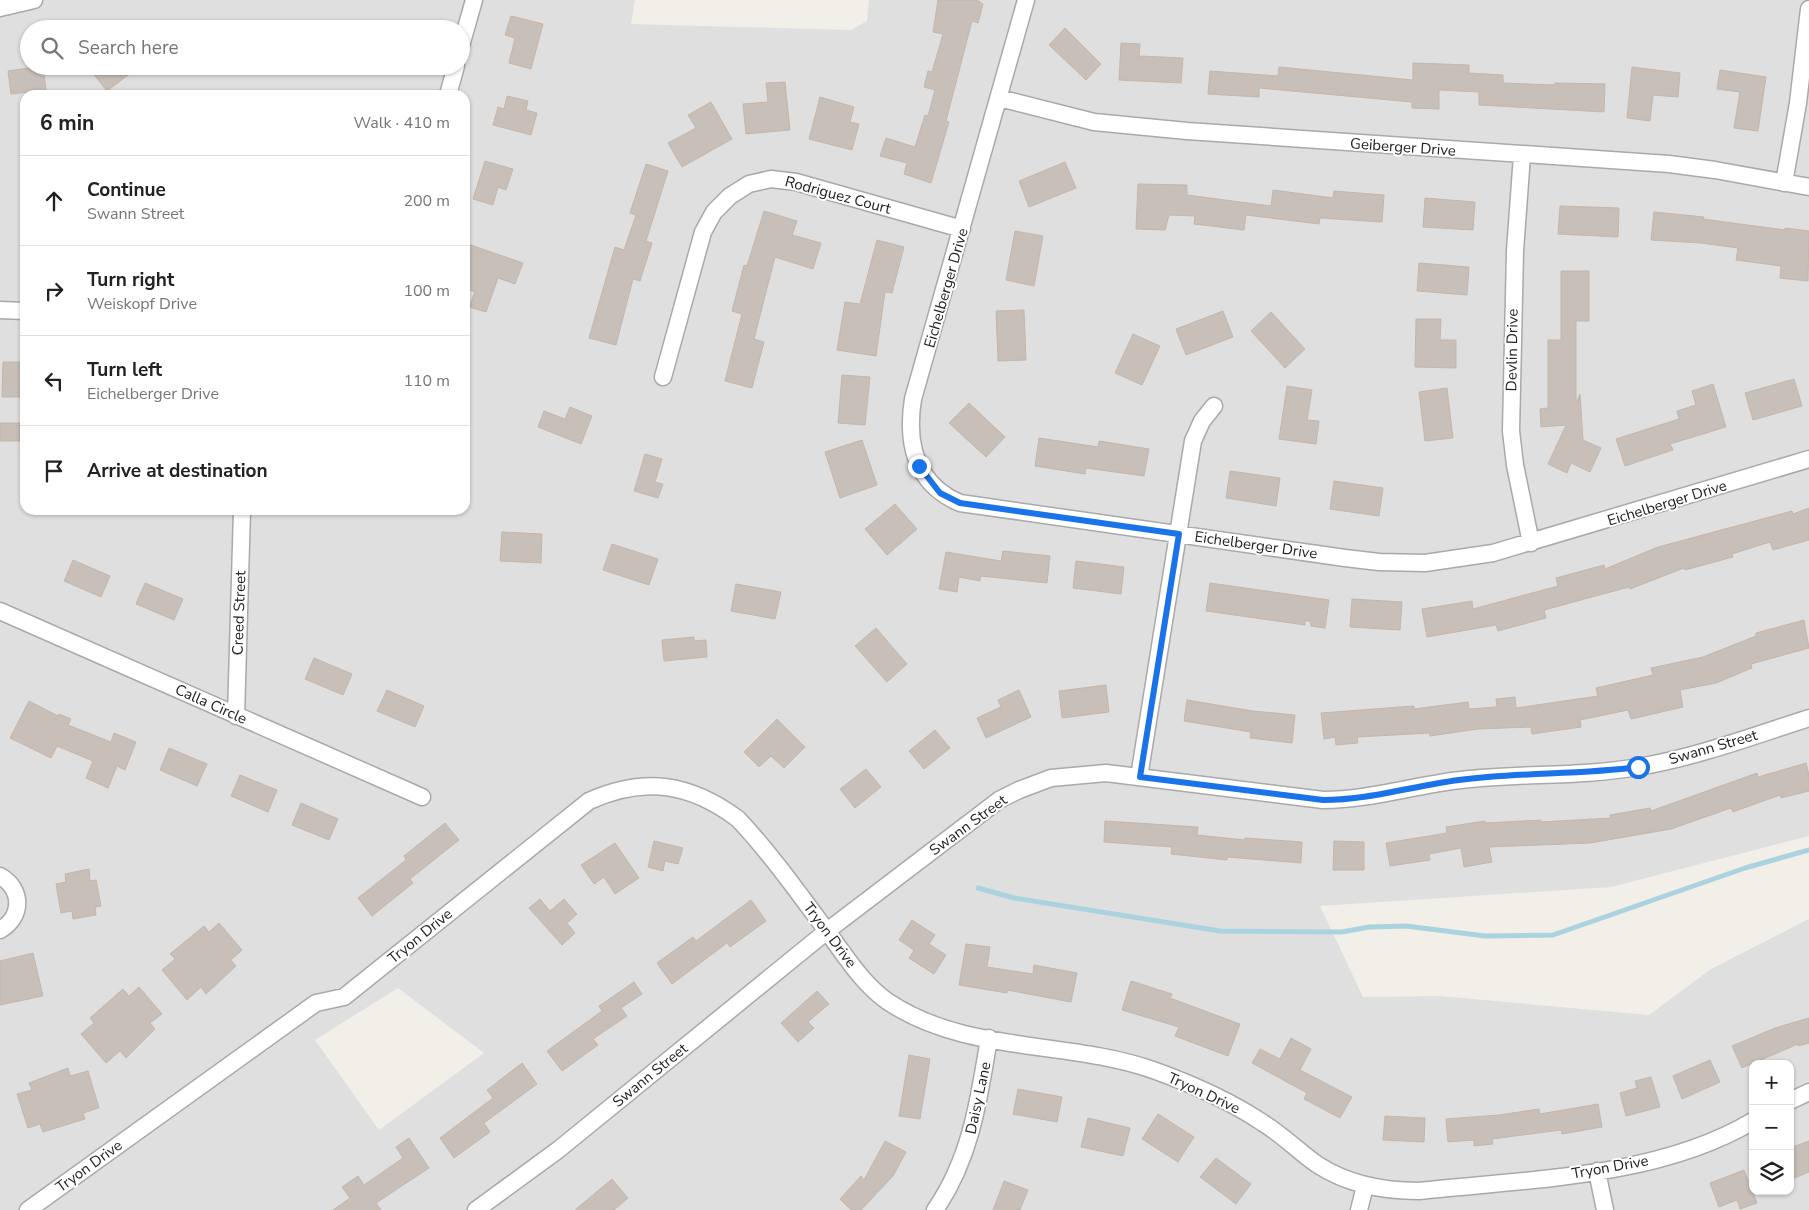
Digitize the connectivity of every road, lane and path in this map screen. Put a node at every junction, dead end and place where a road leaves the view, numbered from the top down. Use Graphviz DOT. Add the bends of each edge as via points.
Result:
graph roads {
  1 [pos="34,0"];
  2 [pos="474,0"];
  3 [pos="1026,0"];
  4 [pos="0,8"];
  5 [pos="1809,9"];
  6 [pos="468,20"];
  7 [pos="454,75"];
  8 [pos="449,90"];
  9 [pos="999,98"];
  10 [pos="1522,155"];
  11 [pos="1784,183"];
  12 [pos="1809,187"];
  13 [pos="962,229"];
  14 [pos="0,310"];
  15 [pos="20,311"];
  16 [pos="663,377"];
  17 [pos="1214,406"];
  18 [pos="1809,459"];
  19 [pos="242,515"];
  20 [pos="1179,534"];
  21 [pos="1531,544"];
  22 [pos="0,611"];
  23 [pos="236,716"];
  24 [pos="1809,718"];
  25 [pos="1140,777"];
  26 [pos="422,797"];
  27 [pos="0,876"];
  28 [pos="0,930"];
  29 [pos="827,931"];
  30 [pos="989,1038"];
  31 [pos="1809,1092"];
  32 [pos="1794,1099"];
  33 [pos="1749,1123"];
  34 [pos="1597,1171"];
  35 [pos="1365,1186"];
  36 [pos="28,1210"];
  37 [pos="476,1210"];
  38 [pos="935,1210"];
  39 [pos="1359,1210"];
  40 [pos="1605,1210"];
  1 -- 4 [label="street"];
  2 -- 6 [label="street"];
  3 -- 9 [label="street, Eichelberger Drive"];
  5 -- 11 [label="street"];
  7 -- 8 [label="street"];
  9 -- 10 [label="street, Geiberger Drive" via="1094,122 1187,132"];
  9 -- 13 [label="street, Eichelberger Drive"];
  10 -- 11 [label="street, Geiberger Drive" via="1669,164"];
  10 -- 21 [label="street, Devlin Drive" via="1515,251 1511,431"];
  11 -- 12 [label="street, Geiberger Drive"];
  13 -- 16 [label="street, Rodriguez Court" via="796,182 772,179 750,184 721,204 705,227"];
  13 -- 20 [label="street, Eichelberger Drive" via="913,399 911,444 925,476 940,493 960,503"];
  14 -- 15 [label="street"];
  17 -- 20 [label="street" via="1202,421 1193,441"];
  18 -- 21 [label="street, Eichelberger Drive"];
  19 -- 23 [label="street, Creed Street"];
  20 -- 21 [label="street, Eichelberger Drive" via="1380,562 1459,560"];
  20 -- 25 [label="street"];
  22 -- 23 [label="street, Calla Circle"];
  23 -- 26 [label="street, Calla Circle"];
  24 -- 25 [label="street, Swann Street" via="1694,755 1638,767 1604,772 1458,780 1346,800 1323,800"];
  25 -- 29 [label="street, Swann Street" via="1074,774 1051,778 998,800"];
  27 -- 28 [label="street" via="8,880 18,901 11,922"];
  29 -- 30 [label="street, Tryon Drive" via="868,984 904,1012 967,1035"];
  29 -- 36 [label="street, Tryon Drive" via="746,827 720,805 684,791 655,785 610,791 570,814 344,997 316,1003"];
  29 -- 37 [label="street, Swann Street" via="558,1150"];
  30 -- 35 [label="street, Tryon Drive" via="1150,1069 1193,1086 1264,1123 1324,1168"];
  30 -- 38 [label="street, Daisy Lane" via="971,1135 960,1167"];
  31 -- 32 [label="street"];
  33 -- 34 [label="street, Tryon Drive" via="1662,1158"];
  34 -- 35 [label="street, Tryon Drive" via="1419,1191"];
  34 -- 40 [label="street"];
  35 -- 39 [label="street"];
}
